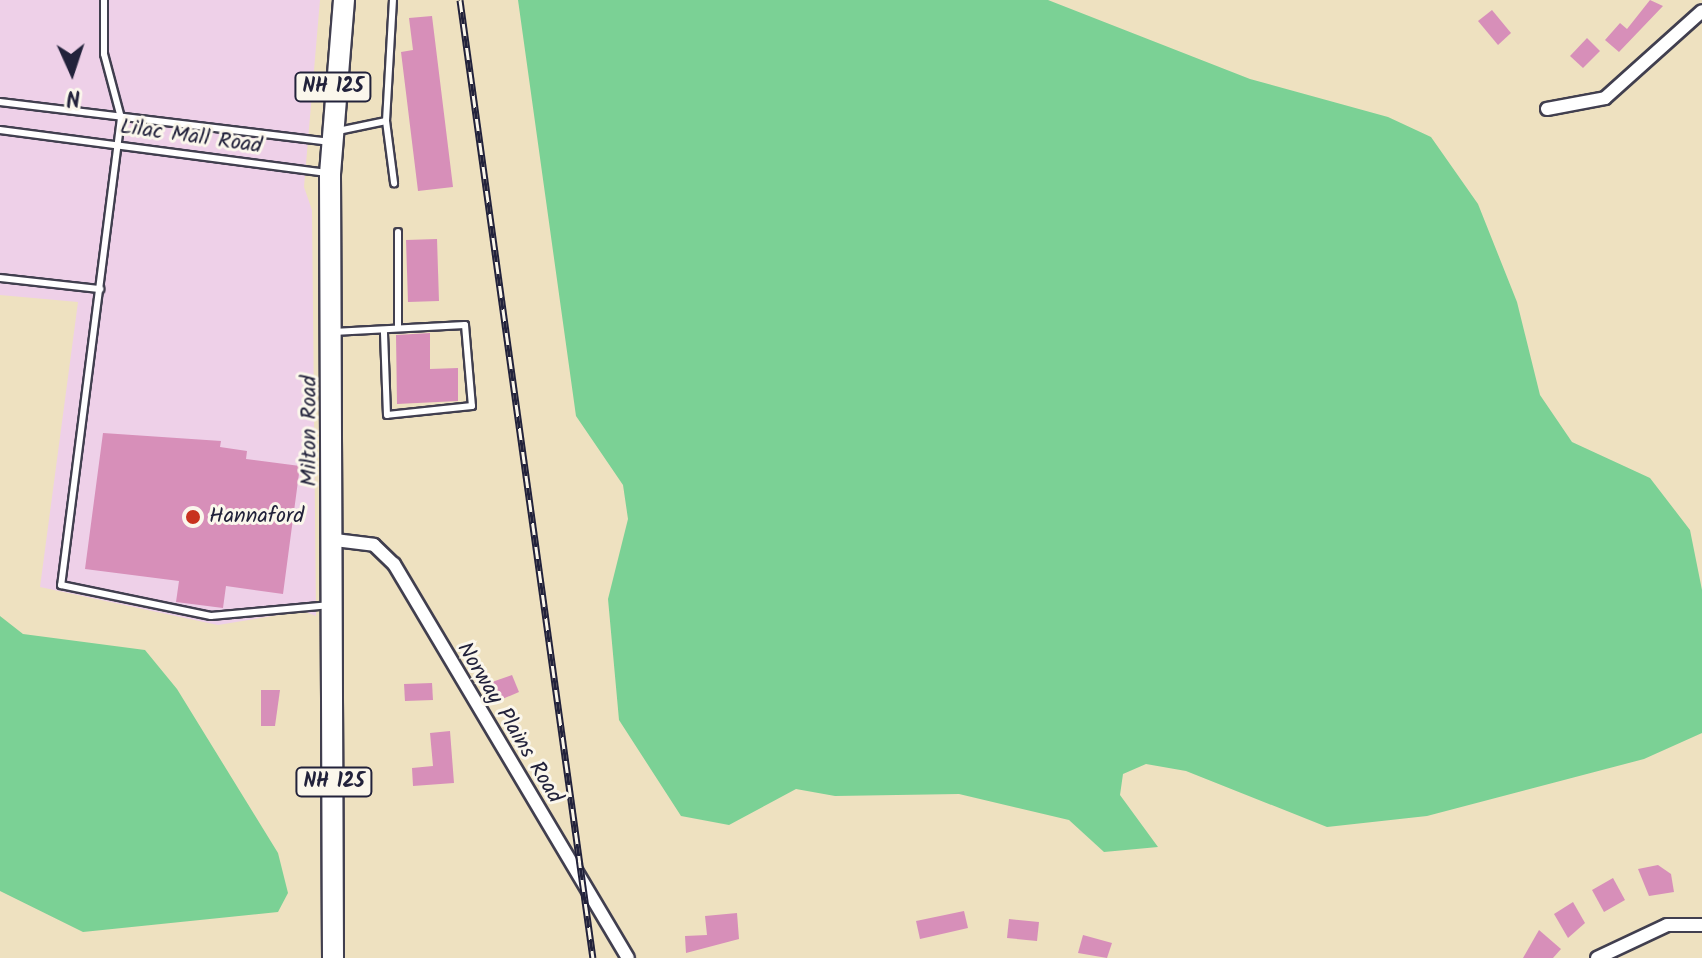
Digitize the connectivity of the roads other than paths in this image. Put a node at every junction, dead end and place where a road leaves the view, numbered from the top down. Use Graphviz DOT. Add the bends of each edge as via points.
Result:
graph roads {
  1 [pos="104,0"];
  2 [pos="344,0"];
  3 [pos="393,0"];
  4 [pos="1702,11"];
  5 [pos="0,102"];
  6 [pos="1547,109"];
  7 [pos="121,118"];
  8 [pos="386,121"];
  9 [pos="0,130"];
  10 [pos="331,137"];
  11 [pos="118,145"];
  12 [pos="330,174"];
  13 [pos="394,183"];
  14 [pos="398,232"];
  15 [pos="0,278"];
  16 [pos="100,289"];
  17 [pos="398,326"];
  18 [pos="333,332"];
  19 [pos="384,332"];
  20 [pos="335,540"];
  21 [pos="333,605"];
  22 [pos="1702,925"];
  23 [pos="333,958"];
  24 [pos="628,958"];
  25 [pos="1597,958"];
  1 -- 7 [label="lane" via="104,54"];
  2 -- 10 [label="main road, Milton Road / NH 125"];
  3 -- 8 [label="lane"];
  4 -- 6 [label="street" via="1605,98"];
  5 -- 7 [label="lane, Lilac Mall Road"];
  7 -- 10 [label="lane, Lilac Mall Road"];
  7 -- 11 [label="lane"];
  8 -- 10 [label="lane, Lilac Mall Road"];
  8 -- 13 [label="lane"];
  9 -- 11 [label="lane, Lilac Mall Road"];
  10 -- 12 [label="main road, Milton Road / NH 125"];
  11 -- 12 [label="lane, Lilac Mall Road"];
  11 -- 16 [label="lane"];
  12 -- 18 [label="main road, Milton Road / NH 125"];
  14 -- 17 [label="lane"];
  15 -- 16 [label="lane"];
  16 -- 21 [label="lane" via="61,585 211,616"];
  17 -- 19 [label="lane"];
  17 -- 19 [label="lane" via="465,325 475,389 468,410 387,415"];
  18 -- 19 [label="lane"];
  18 -- 20 [label="main road, Milton Road / NH 125"];
  20 -- 21 [label="main road, Milton Road / NH 125"];
  20 -- 24 [label="street, Norway Plains Road" via="374,545 394,564"];
  21 -- 23 [label="main road, Milton Road / NH 125"];
  22 -- 25 [label="street" via="1667,925"];
}
